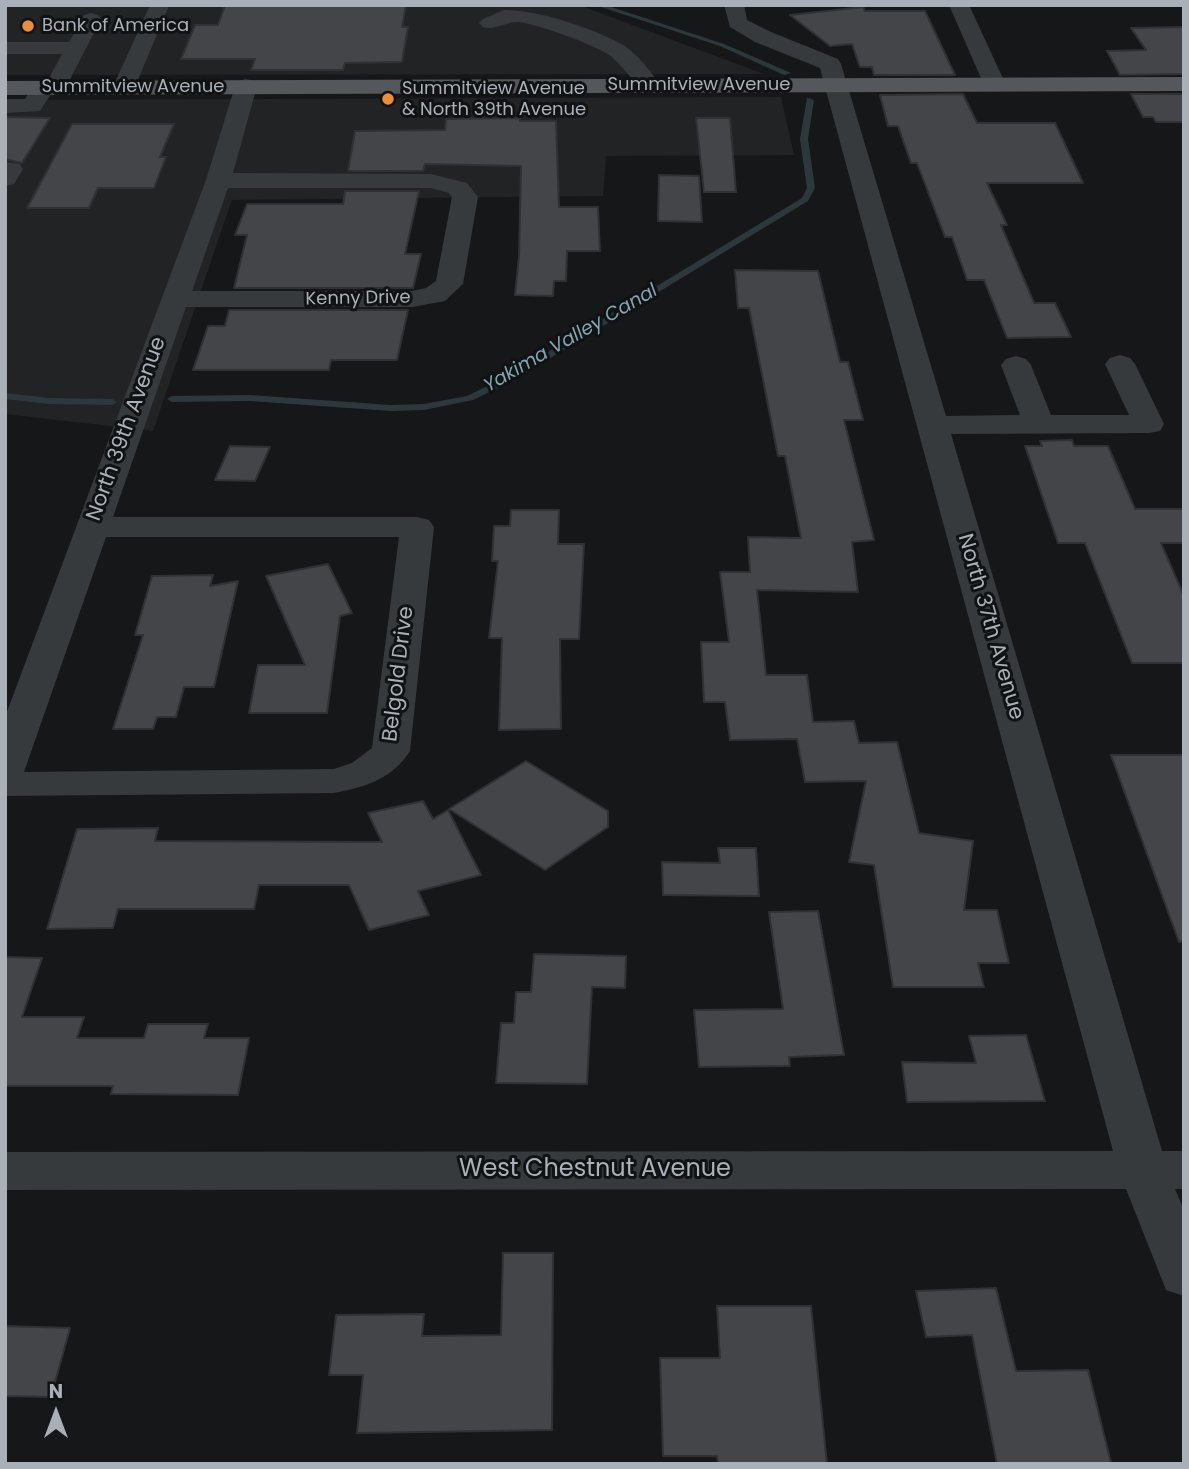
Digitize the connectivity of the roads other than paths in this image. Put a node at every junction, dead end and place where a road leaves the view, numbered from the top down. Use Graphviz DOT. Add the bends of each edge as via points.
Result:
graph roads {
  1 [pos="734,5"];
  2 [pos="959,5"];
  3 [pos="158,8"];
  4 [pos="94,12"];
  5 [pos="495,15"];
  6 [pos="5,48"];
  7 [pos="72,55"];
  8 [pos="5,61"];
  9 [pos="1184,84"];
  10 [pos="649,85"];
  11 [pos="837,85"];
  12 [pos="995,85"];
  13 [pos="246,86"];
  14 [pos="124,87"];
  15 [pos="5,88"];
  16 [pos="49,88"];
  17 [pos="5,106"];
  18 [pos="5,169"];
  19 [pos="5,179"];
  20 [pos="218,180"];
  21 [pos="175,299"];
  22 [pos="1120,364"];
  23 [pos="1016,365"];
  24 [pos="933,425"];
  25 [pos="1039,425"];
  26 [pos="91,527"];
  27 [pos="5,770"];
  28 [pos="5,785"];
  29 [pos="1163,1170"];
  30 [pos="5,1171"];
  31 [pos="1184,1275"];
  1 -- 11 [label="street" via="737,23 830,64"];
  2 -- 12 [label="street"];
  3 -- 14 [label="street"];
  4 -- 7 [label="street"];
  5 -- 10 [label="street" via="523,16 582,34 618,51"];
  6 -- 7 [label="street"];
  7 -- 8 [label="street"];
  7 -- 16 [label="street"];
  9 -- 12 [label="main road, Summitview Avenue"];
  10 -- 11 [label="main road, Summitview Avenue"];
  10 -- 13 [label="main road, Summitview Avenue"];
  11 -- 12 [label="main road, Summitview Avenue"];
  11 -- 24 [label="street, North 37th Avenue"];
  13 -- 14 [label="main road, Summitview Avenue"];
  13 -- 20 [label="street, North 39th Avenue"];
  14 -- 16 [label="main road, Summitview Avenue"];
  15 -- 16 [label="main road, Summitview Avenue"];
  16 -- 17 [label="street" via="32,106"];
  18 -- 19 [label="street" via="11,169"];
  20 -- 21 [label="street, North 39th Avenue"];
  20 -- 21 [label="street, Kenny Drive" via="431,181 458,188 465,197 449,284 435,295 412,299"];
  21 -- 26 [label="street, North 39th Avenue"];
  22 -- 25 [label="street" via="1149,424"];
  23 -- 25 [label="street"];
  24 -- 25 [label="street"];
  24 -- 29 [label="street, North 37th Avenue"];
  26 -- 27 [label="street, North 39th Avenue"];
  26 -- 28 [label="street, Belgold Drive" via="417,527 391,751 369,771 334,781"];
  29 -- 30 [label="street, West Chestnut Avenue"];
  29 -- 31 [label="street, North 37th Avenue"];
}
